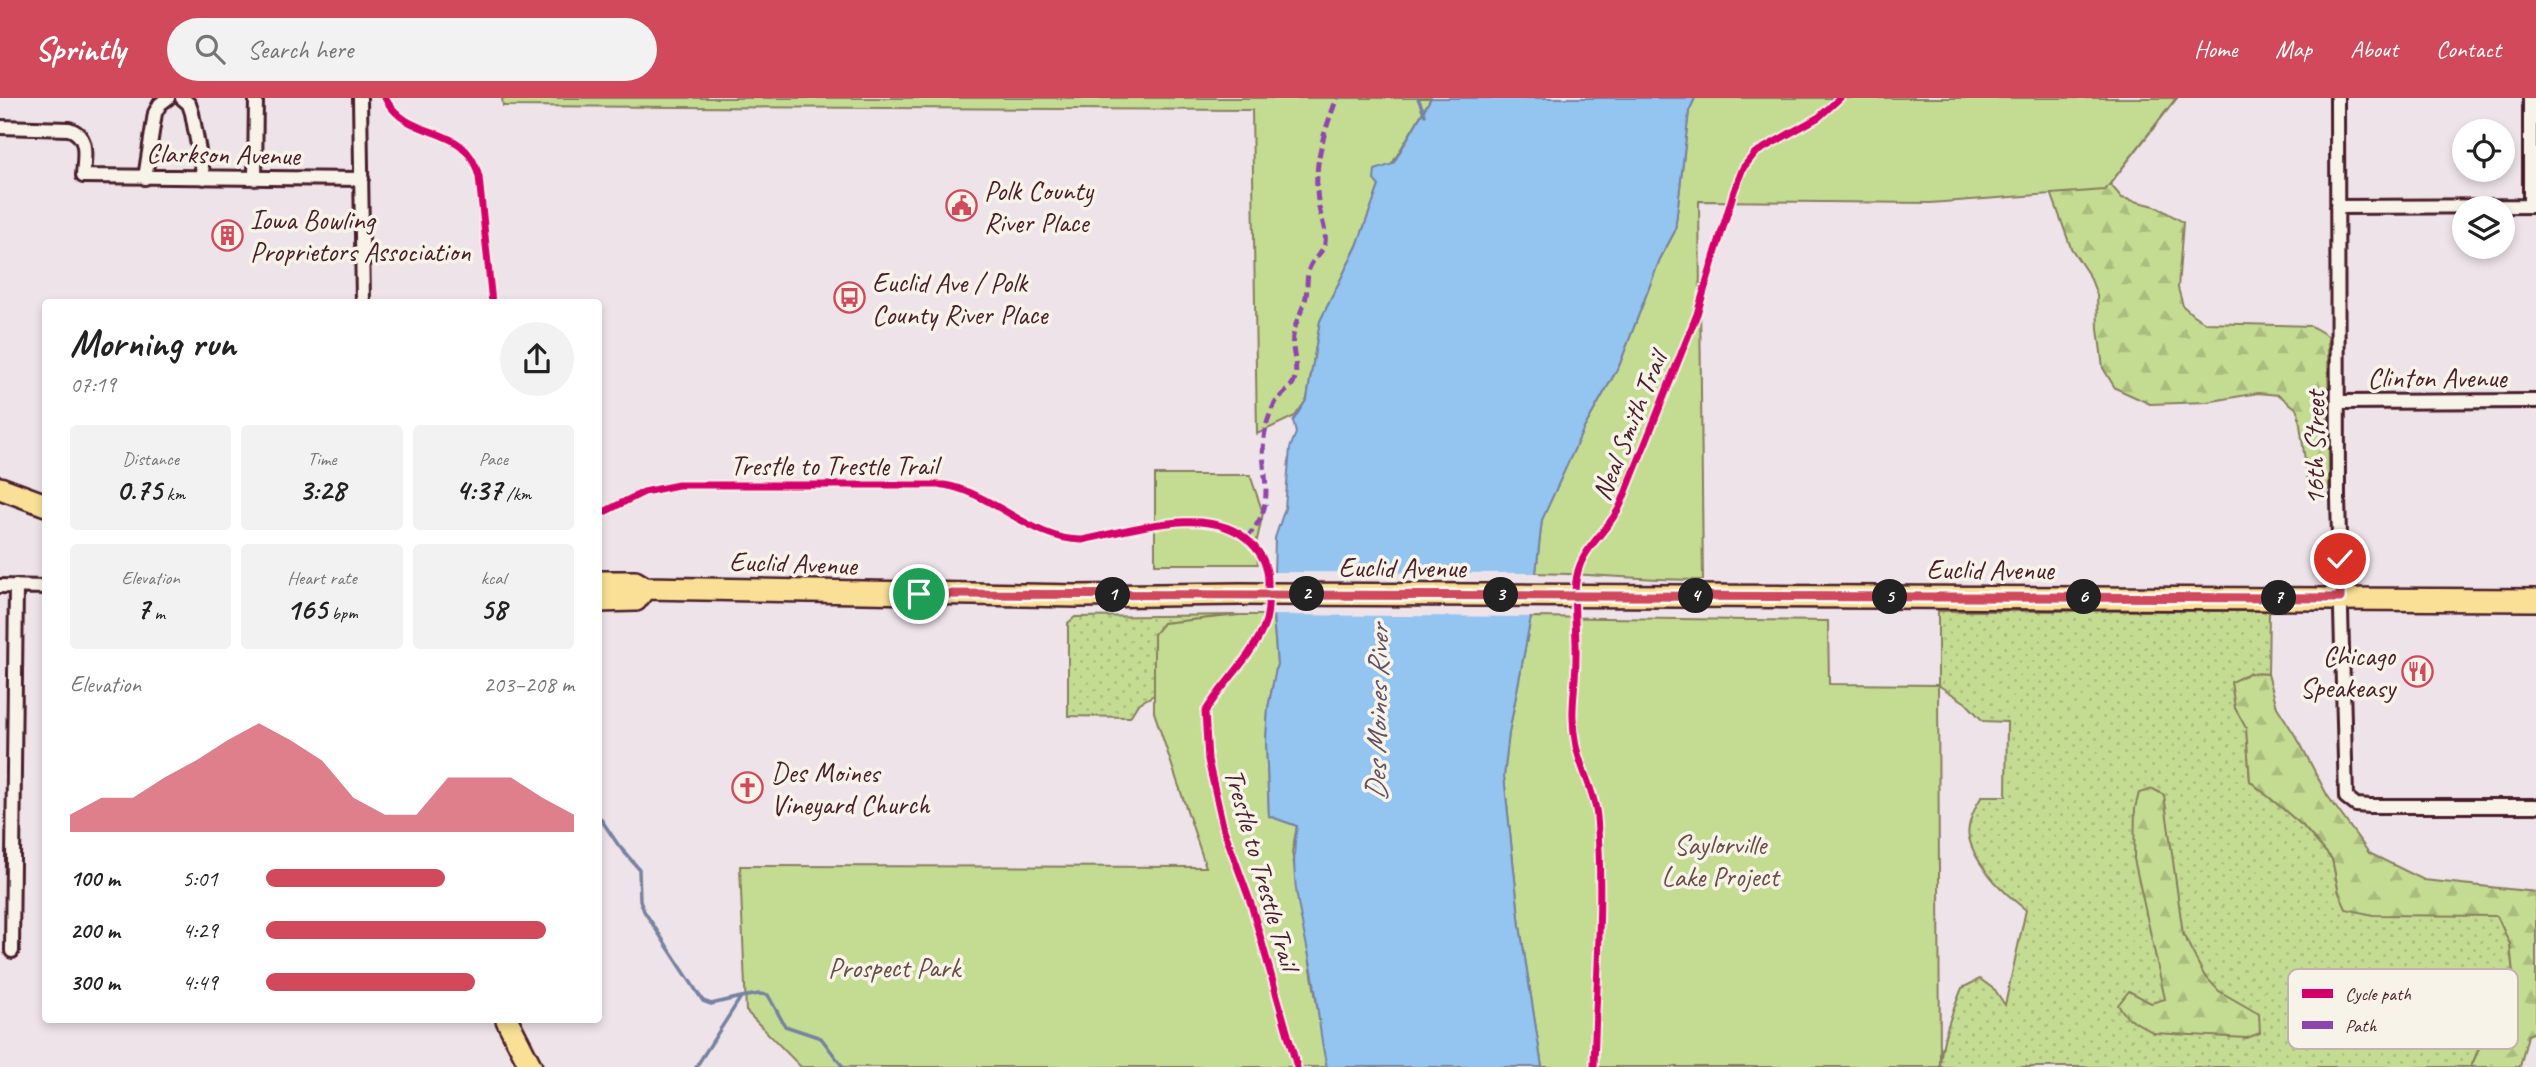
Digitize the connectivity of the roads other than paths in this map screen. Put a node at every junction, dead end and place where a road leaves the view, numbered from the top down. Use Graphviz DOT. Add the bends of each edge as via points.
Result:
graph roads {
  1 [pos="168,98"];
  2 [pos="182,98"];
  3 [pos="256,98"];
  4 [pos="360,98"];
  5 [pos="2337,98"];
  6 [pos="2530,98"];
  7 [pos="0,127"];
  8 [pos="145,177"];
  9 [pos="204,178"];
  10 [pos="255,179"];
  11 [pos="362,179"];
  12 [pos="2533,206"];
  13 [pos="2337,207"];
  14 [pos="363,299"];
  15 [pos="2536,401"];
  16 [pos="2338,402"];
  17 [pos="0,488"];
  18 [pos="42,504"];
  19 [pos="602,582"];
  20 [pos="0,586"];
  21 [pos="16,586"];
  22 [pos="42,587"];
  23 [pos="645,588"];
  24 [pos="2340,598"];
  25 [pos="2536,600"];
  26 [pos="602,601"];
  27 [pos="2536,806"];
  28 [pos="13,914"];
  29 [pos="0,932"];
  30 [pos="12,951"];
  31 [pos="509,1023"];
  32 [pos="531,1067"];
  1 -- 8 [label="street" via="155,113"];
  2 -- 9 [label="street" via="192,113"];
  3 -- 10 [label="street"];
  4 -- 11 [label="street"];
  5 -- 13 [label="street, 16th Street"];
  6 -- 12 [label="street"];
  7 -- 8 [label="street, Clarkson Avenue" via="79,132 84,140 83,176"];
  8 -- 9 [label="street, Clarkson Avenue"];
  9 -- 10 [label="street, Clarkson Avenue"];
  10 -- 11 [label="street, Clarkson Avenue"];
  11 -- 14 [label="street"];
  12 -- 13 [label="street"];
  13 -- 16 [label="street, 16th Street"];
  15 -- 16 [label="street, Clinton Avenue"];
  16 -- 24 [label="street, 16th Street"];
  17 -- 18 [label="main road"];
  19 -- 23 [label="main road, Euclid Avenue" via="635,582"];
  20 -- 21 [label="street"];
  21 -- 22 [label="street"];
  21 -- 28 [label="street"];
  23 -- 24 [label="main road, Euclid Avenue" via="1078,596"];
  23 -- 26 [label="main road, Euclid Avenue" via="636,600"];
  24 -- 25 [label="main road, Euclid Avenue"];
  24 -- 27 [label="street, 16th Street" via="2346,797 2356,805 2370,806"];
  28 -- 29 [label="street"];
  28 -- 30 [label="street"];
  31 -- 32 [label="main road"];
}
